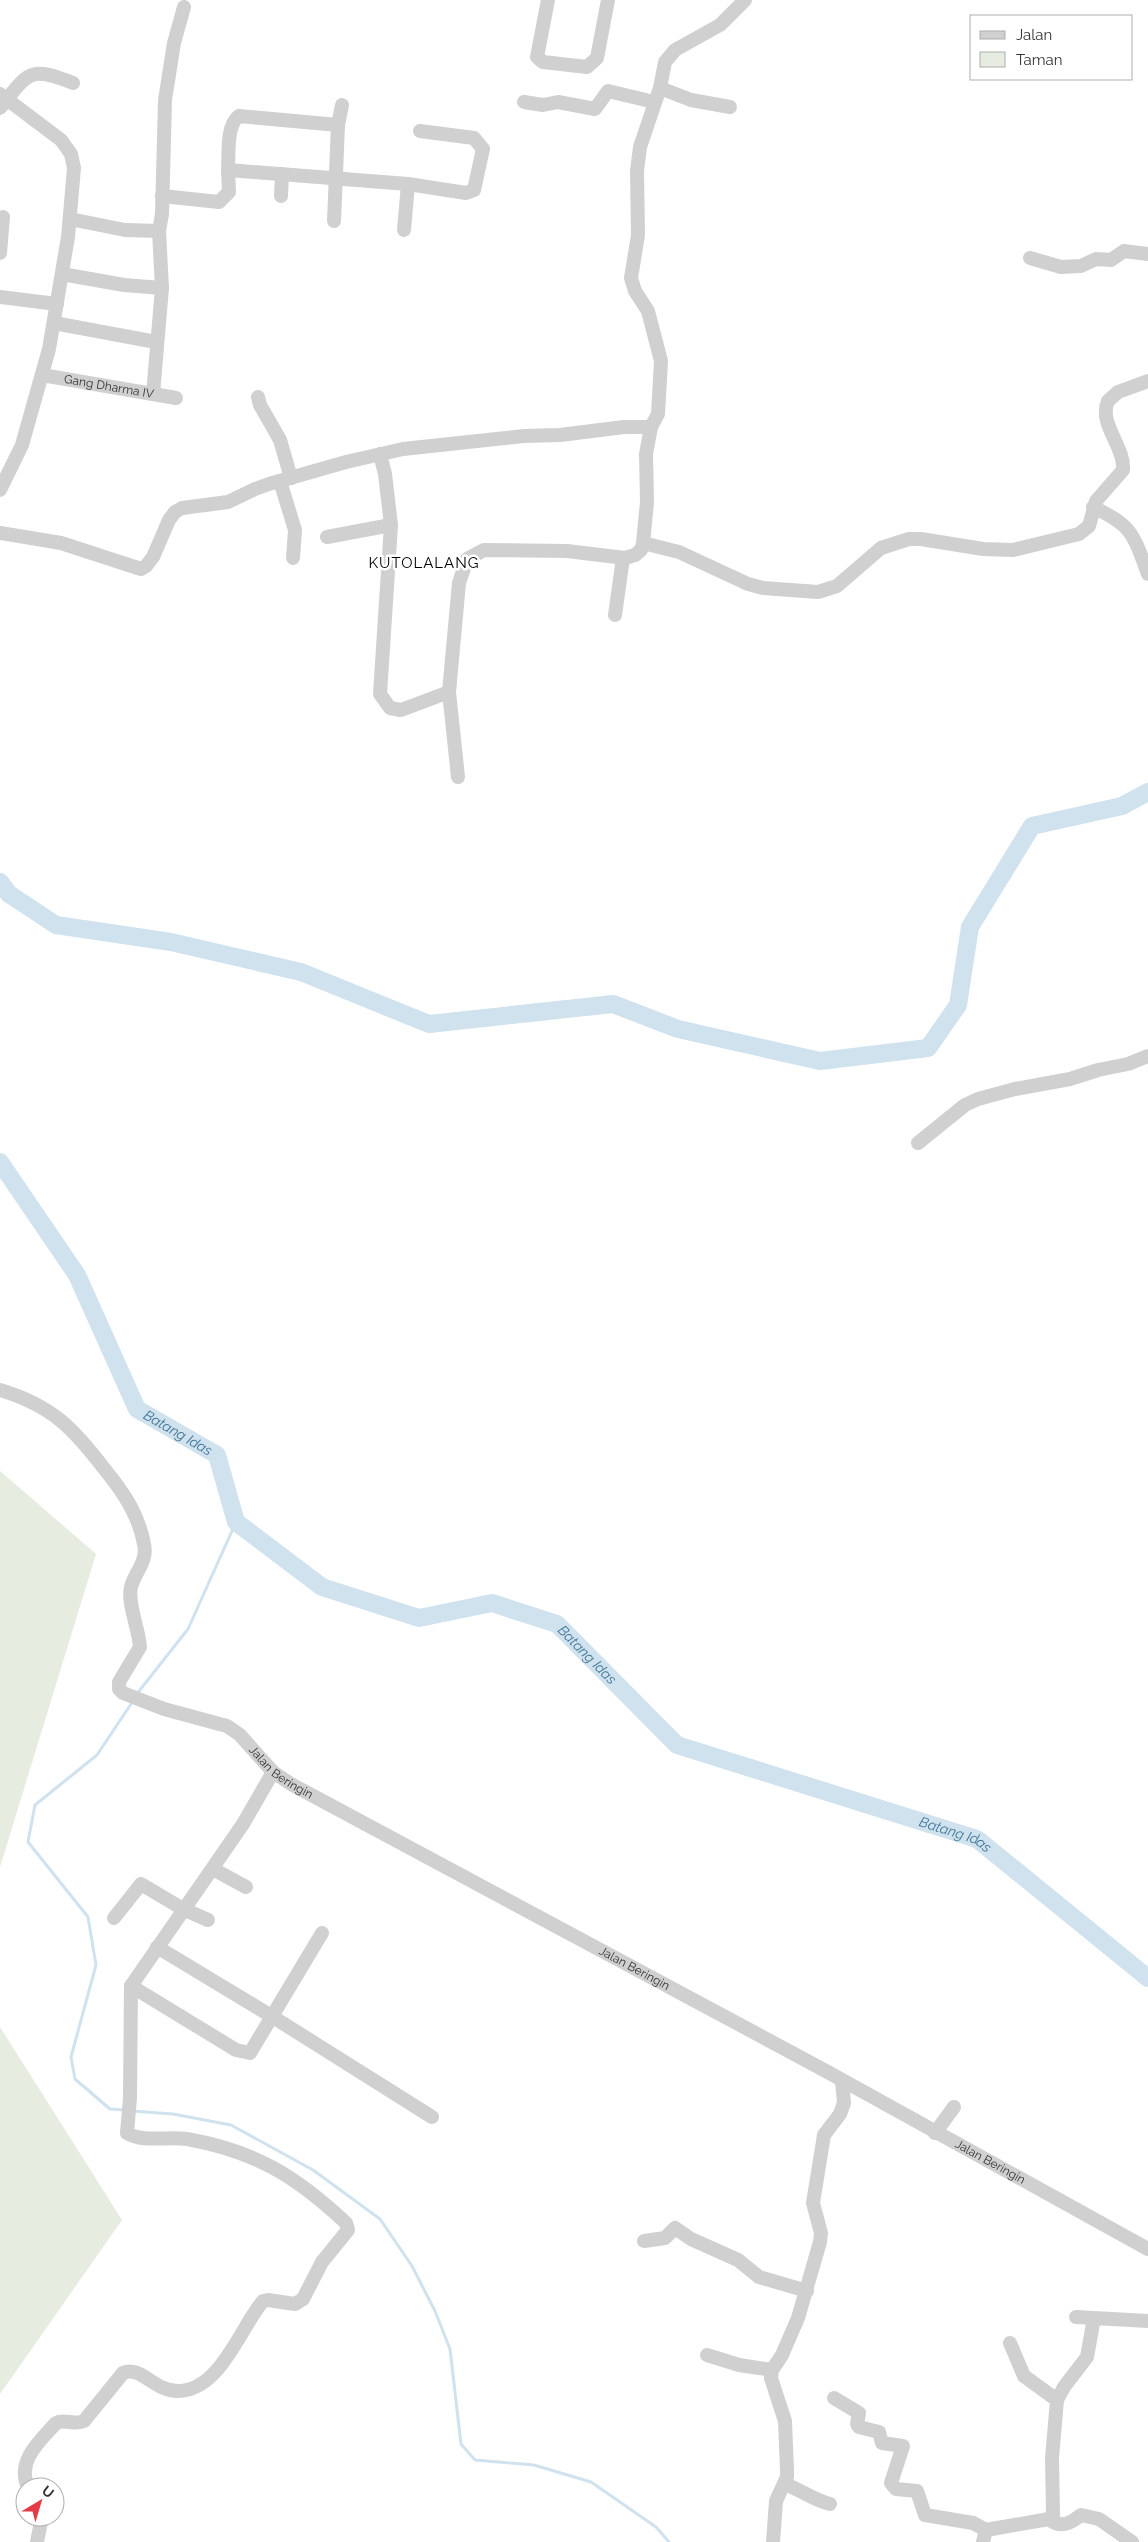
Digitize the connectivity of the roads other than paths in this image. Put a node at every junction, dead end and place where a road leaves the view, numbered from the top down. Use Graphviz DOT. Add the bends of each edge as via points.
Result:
graph roads {
  1 [pos="548,0"];
  2 [pos="608,0"];
  3 [pos="745,0"];
  4 [pos="184,7"];
  5 [pos="73,83"];
  6 [pos="660,88"];
  7 [pos="2,100"];
  8 [pos="524,102"];
  9 [pos="654,102"];
  10 [pos="342,105"];
  11 [pos="730,107"];
  12 [pos="338,125"];
  13 [pos="420,131"];
  14 [pos="228,170"];
  15 [pos="282,174"];
  16 [pos="335,177"];
  17 [pos="408,184"];
  18 [pos="162,196"];
  19 [pos="282,196"];
  20 [pos="3,217"];
  21 [pos="70,219"];
  22 [pos="334,221"];
  23 [pos="404,230"];
  24 [pos="159,231"];
  25 [pos="0,249"];
  26 [pos="0,253"];
  27 [pos="1148,254"];
  28 [pos="1030,258"];
  29 [pos="62,274"];
  30 [pos="162,288"];
  31 [pos="0,297"];
  32 [pos="57,304"];
  33 [pos="54,323"];
  34 [pos="156,342"];
  35 [pos="42,375"];
  36 [pos="1148,382"];
  37 [pos="153,394"];
  38 [pos="258,397"];
  39 [pos="176,398"];
  40 [pos="651,427"];
  41 [pos="380,454"];
  42 [pos="286,480"];
  43 [pos="0,490"];
  44 [pos="1093,507"];
  45 [pos="391,525"];
  46 [pos="0,533"];
  47 [pos="327,537"];
  48 [pos="644,543"];
  49 [pos="293,558"];
  50 [pos="623,558"];
  51 [pos="1148,574"];
  52 [pos="615,615"];
  53 [pos="449,692"];
  54 [pos="458,777"];
  55 [pos="1148,1056"];
  56 [pos="918,1143"];
  57 [pos="0,1390"];
  58 [pos="273,1772"];
  59 [pos="212,1869"];
  60 [pos="246,1887"];
  61 [pos="183,1909"];
  62 [pos="114,1918"];
  63 [pos="208,1920"];
  64 [pos="322,1933"];
  65 [pos="157,1947"];
  66 [pos="131,1986"];
  67 [pos="273,2017"];
  68 [pos="842,2081"];
  69 [pos="954,2107"];
  70 [pos="432,2117"];
  71 [pos="935,2133"];
  72 [pos="644,2241"];
  73 [pos="1148,2249"];
  74 [pos="807,2291"];
  75 [pos="1076,2317"];
  76 [pos="1094,2318"];
  77 [pos="1148,2321"];
  78 [pos="1010,2343"];
  79 [pos="708,2355"];
  80 [pos="772,2370"];
  81 [pos="834,2398"];
  82 [pos="1057,2400"];
  83 [pos="24,2477"];
  84 [pos="784,2484"];
  85 [pos="830,2504"];
  86 [pos="1049,2519"];
  87 [pos="40,2527"];
  88 [pos="984,2536"];
  89 [pos="37,2542"];
  90 [pos="773,2542"];
  91 [pos="1132,2542"];
  1 -- 2 [label="street" via="537,57 543,62 587,67 597,58"];
  3 -- 6 [label="street" via="720,25 675,50 665,62"];
  4 -- 18 [label="street" via="174,43 165,100"];
  5 -- 7 [label="street" via="41,72 29,76"];
  6 -- 9 [label="street"];
  6 -- 11 [label="street" via="691,100"];
  7 -- 21 [label="street" via="68,146 74,168"];
  8 -- 9 [label="street" via="543,105 558,102 595,109 604,94 613,90"];
  9 -- 40 [label="street" via="640,146 638,235 630,278 648,311 661,361 658,414"];
  10 -- 12 [label="street"];
  12 -- 14 [label="street" via="239,116 231,130"];
  12 -- 16 [label="street"];
  13 -- 17 [label="street" via="478,141 483,149 476,187 466,193"];
  14 -- 15 [label="street"];
  14 -- 18 [label="street" via="229,192 219,202"];
  15 -- 16 [label="street"];
  15 -- 19 [label="street"];
  16 -- 17 [label="street"];
  16 -- 22 [label="street"];
  17 -- 23 [label="street"];
  18 -- 24 [label="street"];
  20 -- 25 [label="street"];
  21 -- 24 [label="street" via="125,230"];
  21 -- 29 [label="street"];
  24 -- 30 [label="street"];
  25 -- 26 [label="street"];
  27 -- 28 [label="street" via="1124,251 1111,260 1096,259 1068,267"];
  29 -- 30 [label="street"];
  29 -- 32 [label="street"];
  30 -- 34 [label="street"];
  31 -- 32 [label="street"];
  32 -- 33 [label="street"];
  33 -- 34 [label="street"];
  33 -- 35 [label="street"];
  34 -- 37 [label="street"];
  35 -- 37 [label="street, Gang Dharma IV"];
  35 -- 43 [label="street" via="22,444"];
  36 -- 44 [label="street" via="1118,392 1108,401 1106,418 1123,470"];
  37 -- 39 [label="street, Gang Dharma IV"];
  38 -- 42 [label="street" via="280,440"];
  40 -- 41 [label="street" via="496,439"];
  40 -- 48 [label="street" via="646,454 648,502"];
  41 -- 42 [label="street"];
  41 -- 45 [label="street"];
  42 -- 46 [label="street" via="255,488 228,502 182,508 175,512 153,557 141,569 61,543"];
  42 -- 49 [label="street" via="295,530"];
  44 -- 48 [label="street" via="1089,526 1083,533 1026,548 983,549 921,539 895,542 872,554 837,586 818,592 748,584 679,552"];
  44 -- 51 [label="street" via="1117,519 1132,533"];
  45 -- 47 [label="street"];
  45 -- 53 [label="street" via="380,694 390,708 401,710"];
  48 -- 50 [label="street" via="634,555"];
  50 -- 52 [label="street"];
  50 -- 53 [label="street" via="567,551 484,550 472,554 467,559 459,583"];
  53 -- 54 [label="street"];
  55 -- 56 [label="street" via="1070,1079 978,1099 965,1105"];
  57 -- 58 [label="street, Jalan Beringin" via="33,1402 78,1435 123,1490 142,1534 145,1553 130,1594 140,1647 119,1682 119,1689 152,1705 227,1726 240,1735"];
  58 -- 59 [label="street"];
  58 -- 68 [label="street, Jalan Beringin" via="332,1807"];
  59 -- 60 [label="street"];
  59 -- 61 [label="street"];
  61 -- 62 [label="street" via="141,1884"];
  61 -- 63 [label="street"];
  61 -- 65 [label="street"];
  64 -- 67 [label="street"];
  65 -- 66 [label="street"];
  65 -- 67 [label="street"];
  66 -- 67 [label="street" via="247,2054 256,2047"];
  66 -- 83 [label="street" via="127,2133 135,2137 175,2137 210,2143 251,2155 300,2182 346,2223 348,2230 322,2262 303,2298 295,2304 262,2302 228,2355 204,2383 184,2391 167,2390 139,2373 123,2372 84,2421 80,2424 61,2420 56,2423 28,2457"];
  67 -- 70 [label="street"];
  68 -- 71 [label="street, Jalan Beringin"];
  68 -- 74 [label="street" via="844,2104 824,2135 813,2203 822,2233"];
  69 -- 71 [label="street"];
  71 -- 73 [label="street, Jalan Beringin"];
  72 -- 74 [label="street" via="665,2238 675,2228 691,2239 738,2260 759,2277"];
  74 -- 80 [label="street" via="782,2355"];
  75 -- 76 [label="street"];
  76 -- 77 [label="street"];
  76 -- 82 [label="street" via="1087,2357"];
  78 -- 82 [label="street" via="1024,2376"];
  79 -- 80 [label="street" via="739,2365"];
  80 -- 84 [label="street" via="772,2384 786,2421 787,2470"];
  81 -- 88 [label="street" via="859,2413 859,2427 879,2432 882,2443 904,2446 891,2483 896,2489 917,2491 925,2515 973,2523"];
  82 -- 86 [label="street" via="1052,2458 1054,2510"];
  84 -- 85 [label="street"];
  84 -- 90 [label="street" via="776,2500"];
  86 -- 88 [label="street"];
  86 -- 91 [label="street" via="1061,2524 1072,2522 1081,2515 1093,2516"];
  87 -- 89 [label="street"];
}
